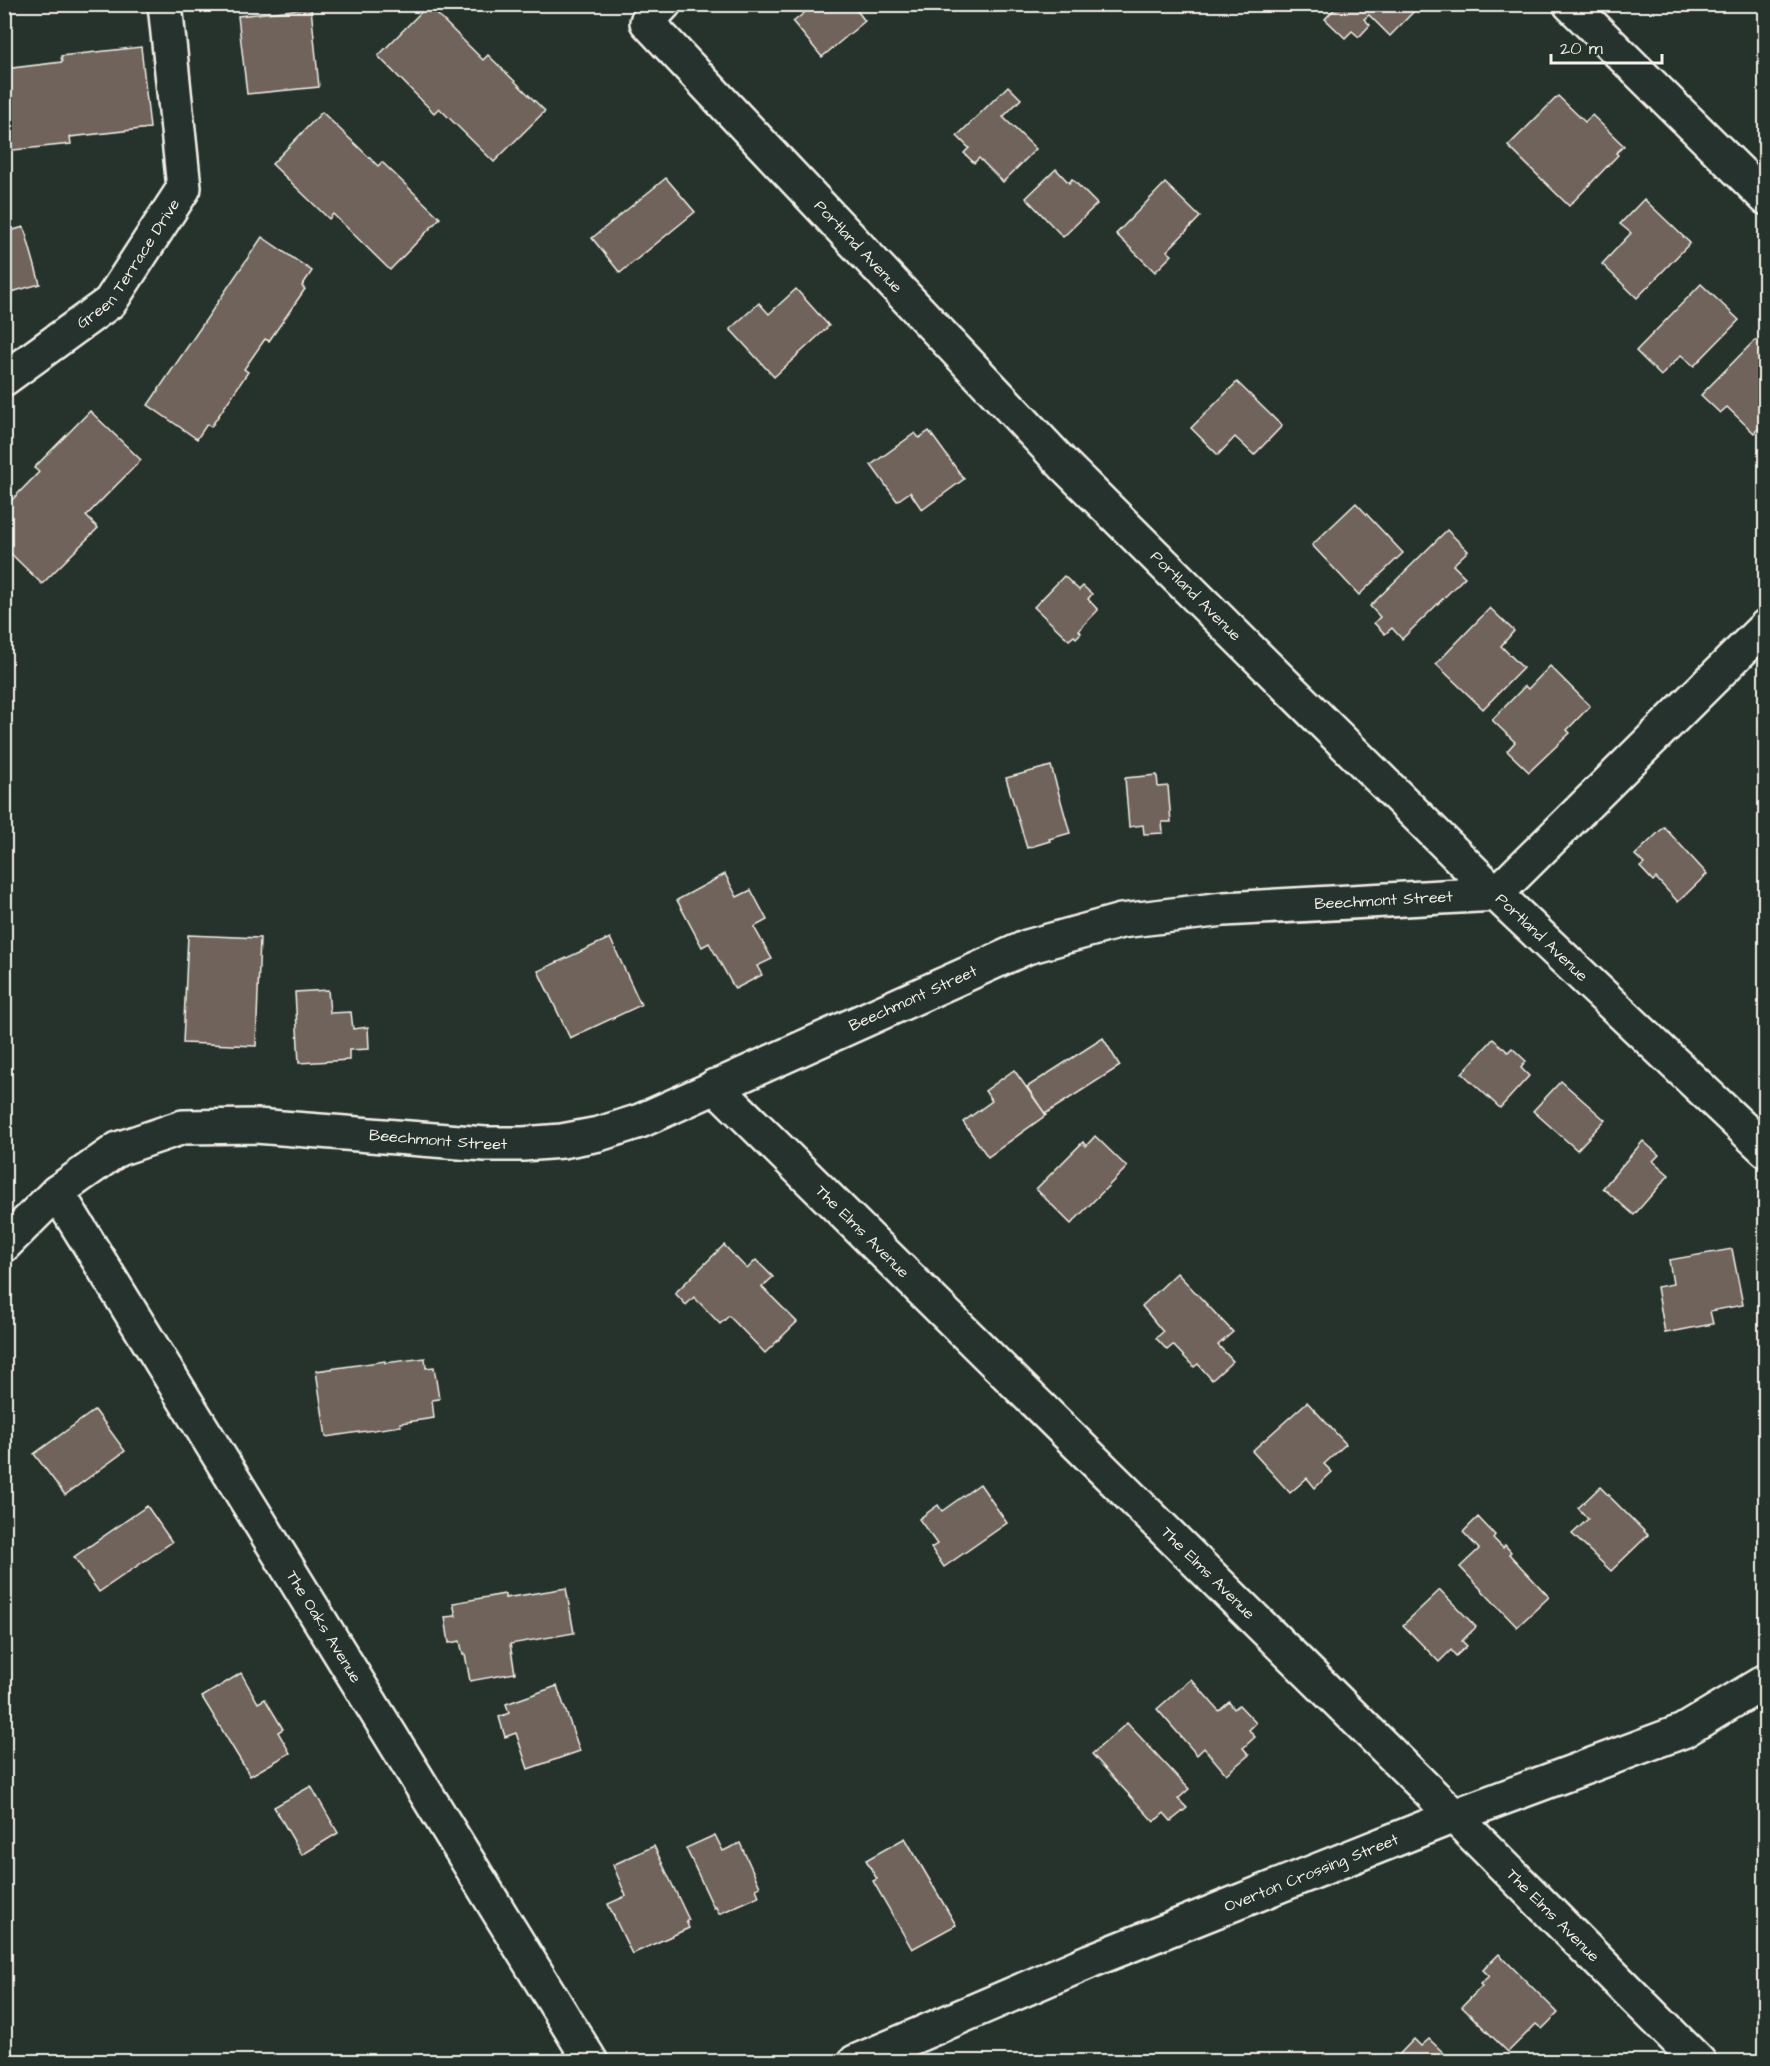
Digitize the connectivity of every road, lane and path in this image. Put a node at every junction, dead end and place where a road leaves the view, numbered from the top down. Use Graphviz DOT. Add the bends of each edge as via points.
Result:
graph roads {
  1 [pos="165,4"];
  2 [pos="1570,4"];
  3 [pos="656,13"];
  4 [pos="1766,198"];
  5 [pos="4,379"];
  6 [pos="1766,626"];
  7 [pos="1496,894"];
  8 [pos="715,1086"];
  9 [pos="1766,1150"];
  10 [pos="57,1192"];
  11 [pos="4,1245"];
  12 [pos="1766,1681"];
  13 [pos="1454,1816"];
  14 [pos="871,2058"];
  15 [pos="591,2061"];
  16 [pos="1699,2061"];
  1 -- 5 [label="street, Green Terrace Drive" via="184,188 110,302"];
  2 -- 4 [label="street"];
  3 -- 7 [label="street, Portland Avenue" via="1064,465"];
  6 -- 7 [label="street"];
  7 -- 8 [label="street, Beechmont Street" via="1224,909 1121,921 1027,946"];
  7 -- 9 [label="street, Portland Avenue"];
  8 -- 10 [label="street, Beechmont Street" via="640,1120 562,1141 485,1144 256,1126 183,1126 118,1149"];
  8 -- 13 [label="street, The Elms Avenue"];
  10 -- 11 [label="street, Beechmont Street"];
  10 -- 15 [label="street, The Oaks Avenue"];
  12 -- 13 [label="street, Overton Crossing Street" via="1683,1731"];
  13 -- 14 [label="street, Overton Crossing Street" via="1090,1961"];
  13 -- 16 [label="street, The Elms Avenue"];
}
